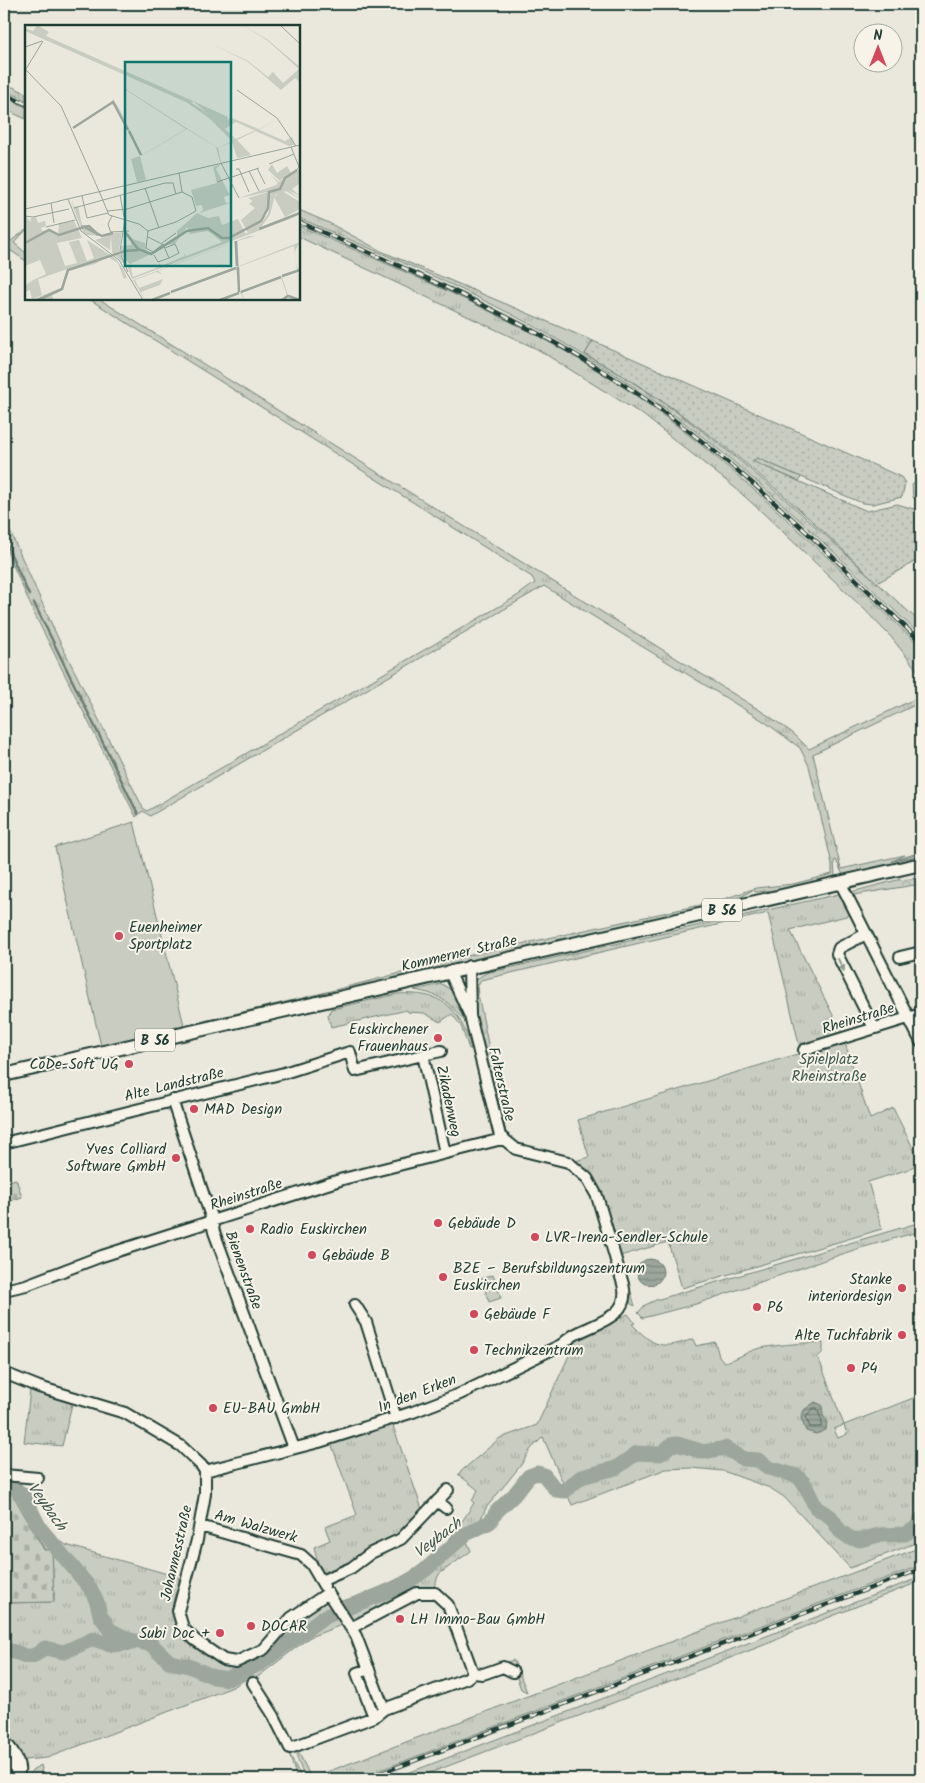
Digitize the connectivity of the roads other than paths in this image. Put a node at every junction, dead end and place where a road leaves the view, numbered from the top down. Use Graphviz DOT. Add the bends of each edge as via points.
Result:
graph roads {
  1 [pos="921,864"];
  2 [pos="840,882"];
  3 [pos="866,934"];
  4 [pos="921,952"];
  5 [pos="900,957"];
  6 [pos="469,966"];
  7 [pos="448,972"];
  8 [pos="921,1014"];
  9 [pos="470,1016"];
  10 [pos="909,1018"];
  11 [pos="874,1028"];
  12 [pos="921,1042"];
  13 [pos="804,1050"];
  14 [pos="442,1051"];
  15 [pos="350,1052"];
  16 [pos="423,1055"];
  17 [pos="4,1076"];
  18 [pos="172,1100"];
  19 [pos="502,1139"];
  20 [pos="4,1143"];
  21 [pos="445,1154"];
  22 [pos="212,1221"];
  23 [pos="4,1290"];
  24 [pos="355,1305"];
  25 [pos="623,1305"];
  26 [pos="4,1373"];
  27 [pos="396,1418"];
  28 [pos="294,1448"];
  29 [pos="205,1471"];
  30 [pos="4,1475"];
  31 [pos="38,1478"];
  32 [pos="448,1490"];
  33 [pos="438,1501"];
  34 [pos="446,1508"];
  35 [pos="200,1526"];
  36 [pos="321,1581"];
  37 [pos="328,1593"];
  38 [pos="351,1628"];
  39 [pos="369,1669"];
  40 [pos="512,1672"];
  41 [pos="473,1673"];
  42 [pos="253,1682"];
  43 [pos="384,1709"];
  44 [pos="374,1717"];
  45 [pos="4,1741"];
  46 [pos="14,1756"];
  47 [pos="4,1776"];
  48 [pos="17,1779"];
  1 -- 2 [label="main road, Kommerner Straße / B 56"];
  2 -- 3 [label="street"];
  2 -- 6 [label="main road, Kommerner Straße / B 56"];
  3 -- 10 [label="street"];
  3 -- 11 [label="street, one-way" via="840,948 837,954"];
  4 -- 5 [label="street"];
  6 -- 7 [label="main road, Kommerner Straße / B 56"];
  6 -- 9 [label="street, Falterstraße"];
  7 -- 9 [label="street, Falterstraße"];
  7 -- 17 [label="main road, Kommerner Straße / B 56"];
  8 -- 10 [label="street, Rheinstraße"];
  9 -- 19 [label="street, Falterstraße"];
  10 -- 11 [label="street, Rheinstraße"];
  10 -- 12 [label="street"];
  11 -- 13 [label="street, Rheinstraße"];
  14 -- 16 [label="street, Zikadenweg"];
  15 -- 16 [label="street, Zikadenweg" via="355,1071"];
  15 -- 18 [label="street, Alte Landstraße" via="284,1073"];
  16 -- 21 [label="street, Zikadenweg"];
  18 -- 20 [label="street, Alte Landstraße"];
  18 -- 22 [label="street, Bienenstraße"];
  19 -- 21 [label="street, Rheinstraße"];
  19 -- 25 [label="street, Falterstraße" via="516,1149 568,1162 588,1178 623,1284"];
  21 -- 22 [label="street, Rheinstraße" via="343,1179"];
  22 -- 23 [label="street, Rheinstraße"];
  22 -- 28 [label="street, Bienenstraße"];
  24 -- 27 [label="street" via="366,1322"];
  25 -- 27 [label="street, In den Erken" via="616,1314 561,1345 446,1400"];
  26 -- 29 [label="street" via="140,1420 181,1446"];
  27 -- 28 [label="street, In den Erken"];
  28 -- 29 [label="street, In den Erken"];
  29 -- 35 [label="street, Johannesstraße"];
  30 -- 31 [label="street"];
  32 -- 33 [label="street"];
  33 -- 34 [label="street"];
  33 -- 36 [label="street" via="401,1539"];
  35 -- 36 [label="street, Am Walzwerk" via="301,1555"];
  35 -- 37 [label="street, Johannesstraße" via="179,1603 179,1618 183,1628 217,1657 232,1662 248,1659 264,1649 291,1618"];
  36 -- 37 [label="street, Am Walzwerk"];
  37 -- 38 [label="street, Am Walzwerk"];
  38 -- 39 [label="street, Am Walzwerk"];
  38 -- 41 [label="street" via="415,1594 435,1593 448,1605"];
  39 -- 43 [label="street, Am Walzwerk"];
  39 -- 44 [label="street" via="356,1673"];
  40 -- 41 [label="street" via="503,1667 483,1674"];
  41 -- 43 [label="street"];
  42 -- 44 [label="street" via="290,1748"];
  43 -- 44 [label="street"];
  45 -- 46 [label="street"];
  46 -- 47 [label="street" via="13,1767"];
  46 -- 48 [label="street" via="20,1768"];
}
